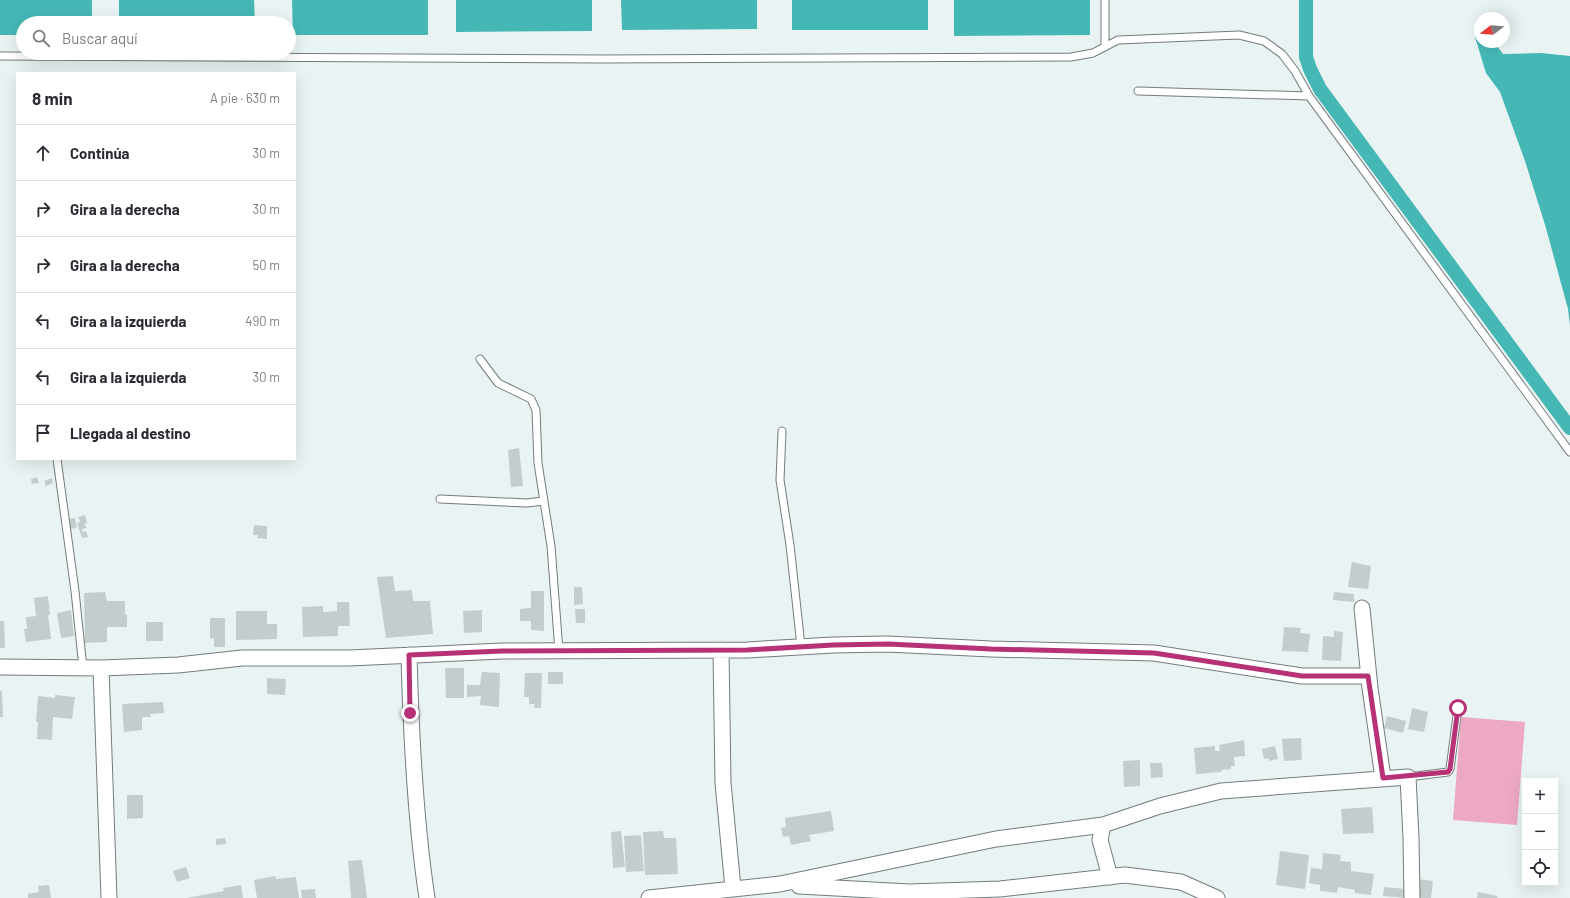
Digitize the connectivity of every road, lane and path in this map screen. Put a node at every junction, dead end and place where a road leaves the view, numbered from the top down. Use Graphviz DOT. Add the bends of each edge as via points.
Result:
graph roads {
  1 [pos="1105,0"];
  2 [pos="1106,46"];
  3 [pos="0,56"];
  4 [pos="16,56"];
  5 [pos="296,58"];
  6 [pos="1138,91"];
  7 [pos="1309,96"];
  8 [pos="480,359"];
  9 [pos="782,431"];
  10 [pos="1570,452"];
  11 [pos="57,460"];
  12 [pos="440,499"];
  13 [pos="543,501"];
  14 [pos="1362,608"];
  15 [pos="801,646"];
  16 [pos="558,650"];
  17 [pos="721,650"];
  18 [pos="409,655"];
  19 [pos="0,667"];
  20 [pos="83,668"];
  21 [pos="100,668"];
  22 [pos="1368,676"];
  23 [pos="1458,708"];
  24 [pos="1408,776"];
  25 [pos="1383,778"];
  26 [pos="1103,825"];
  27 [pos="1110,877"];
  28 [pos="780,884"];
  29 [pos="734,888"];
  30 [pos="109,898"];
  31 [pos="427,898"];
  32 [pos="649,898"];
  33 [pos="1217,898"];
  34 [pos="1412,898"];
  1 -- 2 [label="lane"];
  2 -- 5 [label="lane" via="1093,53 1063,57"];
  2 -- 7 [label="lane" via="1118,40 1245,36 1264,41 1282,54"];
  3 -- 4 [label="lane"];
  6 -- 7 [label="lane"];
  7 -- 10 [label="lane"];
  8 -- 13 [label="lane" via="498,382 531,399 536,410 538,463"];
  9 -- 15 [label="lane" via="780,480"];
  11 -- 20 [label="lane"];
  12 -- 13 [label="lane"];
  13 -- 16 [label="lane" via="551,546"];
  14 -- 22 [label="street"];
  15 -- 17 [label="street"];
  15 -- 22 [label="street" via="888,644 1154,653 1302,676"];
  16 -- 17 [label="street"];
  16 -- 18 [label="street"];
  17 -- 29 [label="street" via="723,783"];
  18 -- 21 [label="street" via="242,658 178,665"];
  18 -- 31 [label="street" via="410,713 419,838"];
  19 -- 20 [label="street"];
  20 -- 21 [label="street"];
  21 -- 30 [label="street"];
  22 -- 25 [label="street"];
  23 -- 24 [label="lane" via="1448,772"];
  24 -- 25 [label="street"];
  24 -- 34 [label="street"];
  25 -- 26 [label="street" via="1221,791 1160,806"];
  26 -- 27 [label="street" via="1100,840"];
  26 -- 28 [label="street" via="996,839"];
  27 -- 28 [label="street" via="1000,889 909,892"];
  27 -- 33 [label="street" via="1125,875 1181,882"];
  28 -- 29 [label="street"];
  29 -- 32 [label="street"];
}
